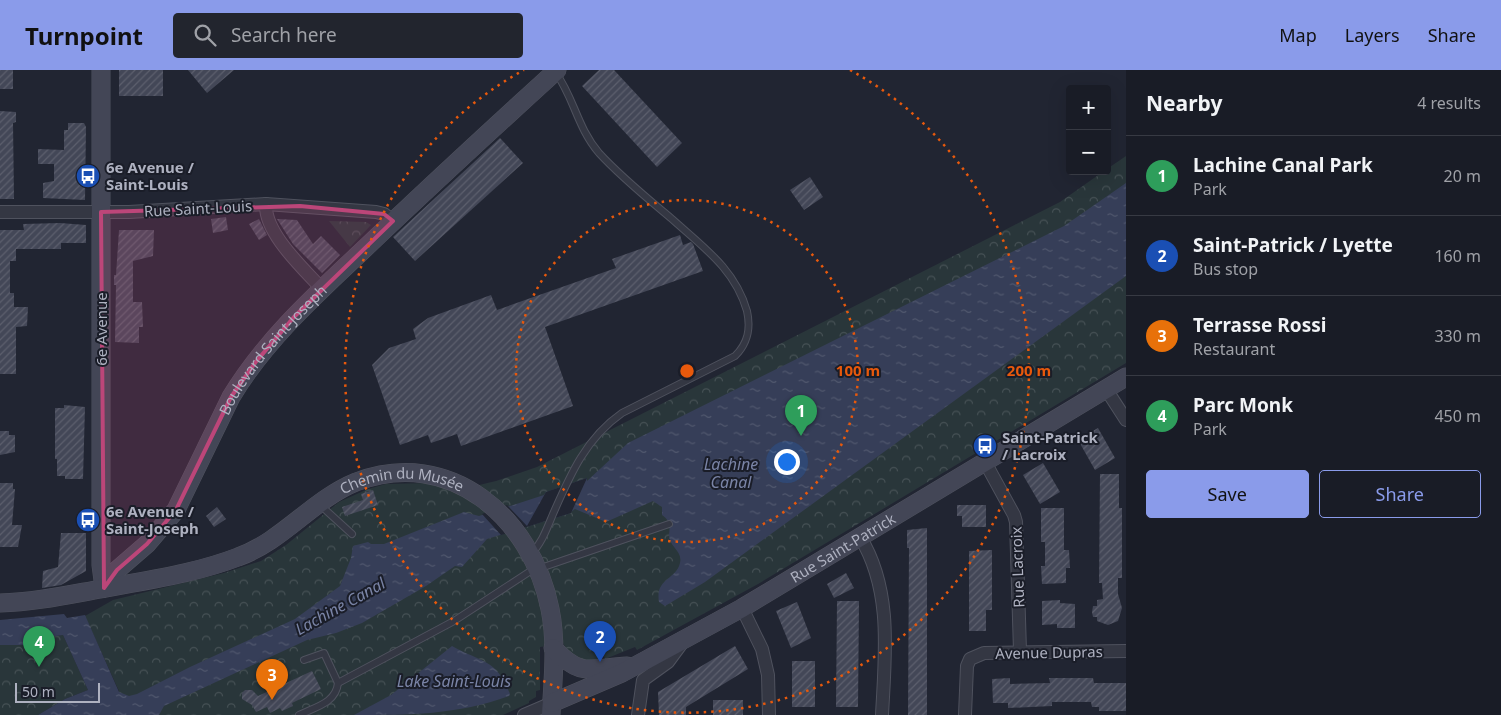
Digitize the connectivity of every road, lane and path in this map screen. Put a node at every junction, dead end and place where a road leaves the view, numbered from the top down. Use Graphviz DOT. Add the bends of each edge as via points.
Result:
graph roads {
  1 [pos="101,70"];
  2 [pos="556,71"];
  3 [pos="266,204"];
  4 [pos="0,212"];
  5 [pos="102,212"];
  6 [pos="393,221"];
  7 [pos="322,289"];
  8 [pos="1126,377"];
  9 [pos="1106,389"];
  10 [pos="1126,420"];
  11 [pos="984,462"];
  12 [pos="318,503"];
  13 [pos="669,524"];
  14 [pos="352,534"];
  15 [pos="860,537"];
  16 [pos="534,562"];
  17 [pos="104,588"];
  18 [pos="0,603"];
  19 [pos="742,608"];
  20 [pos="553,648"];
  21 [pos="1126,650"];
  22 [pos="1020,651"];
  23 [pos="304,660"];
  24 [pos="639,673"];
  25 [pos="338,683"];
  26 [pos="552,709"];
  27 [pos="299,715"];
  28 [pos="524,715"];
  29 [pos="638,715"];
  30 [pos="769,715"];
  31 [pos="882,715"];
  32 [pos="965,715"];
  1 -- 5 [label="street, 6e Avenue"];
  2 -- 6 [label="street, Boulevard Saint-Joseph"];
  2 -- 16 [label="lane" via="586,136 598,152 703,245 727,271 744,300 749,327 746,343 734,356 622,412 606,424 578,460 538,546"];
  3 -- 5 [label="street, Rue Saint-Louis"];
  3 -- 6 [label="street, Rue Saint-Louis" via="376,212"];
  3 -- 7 [label="street" via="267,216 285,247"];
  4 -- 5 [label="street, Rue Saint-Louis"];
  5 -- 17 [label="street, 6e Avenue" via="101,565"];
  6 -- 7 [label="street, Boulevard Saint-Joseph"];
  7 -- 17 [label="street, Boulevard Saint-Joseph" via="276,336 242,380 172,515 142,549 117,570"];
  8 -- 9 [label="street, Rue Saint-Patrick"];
  9 -- 10 [label="street"];
  9 -- 11 [label="street, Rue Saint-Patrick"];
  11 -- 15 [label="street, Rue Saint-Patrick"];
  11 -- 22 [label="street, Rue Lacroix" via="1016,522"];
  12 -- 14 [label="lane"];
  12 -- 16 [label="street, Chemin du Musée" via="340,490 390,474 440,477 464,486 496,509 515,530"];
  12 -- 17 [label="street, Chemin du Musée" via="273,539 239,557 153,580"];
  13 -- 16 [label="lane"];
  15 -- 19 [label="street, Rue Saint-Patrick"];
  15 -- 31 [label="street" via="869,552 884,604"];
  16 -- 20 [label="street, Chemin du Musée" via="550,608"];
  16 -- 25 [label="lane" via="520,576 439,629"];
  17 -- 18 [label="street" via="54,599"];
  19 -- 24 [label="street, Rue Saint-Patrick" via="685,639"];
  19 -- 30 [label="street" via="762,649 768,675"];
  20 -- 24 [label="street" via="570,665 584,670"];
  20 -- 26 [label="street, Chemin du Musée"];
  21 -- 22 [label="street, Avenue Dupras"];
  22 -- 32 [label="street, Avenue Dupras" via="984,652 970,659"];
  23 -- 25 [label="lane" via="324,653"];
  24 -- 26 [label="street, Rue Saint-Patrick"];
  24 -- 29 [label="street"];
  25 -- 27 [label="lane" via="338,690 331,699"];
  26 -- 28 [label="street"];
}
